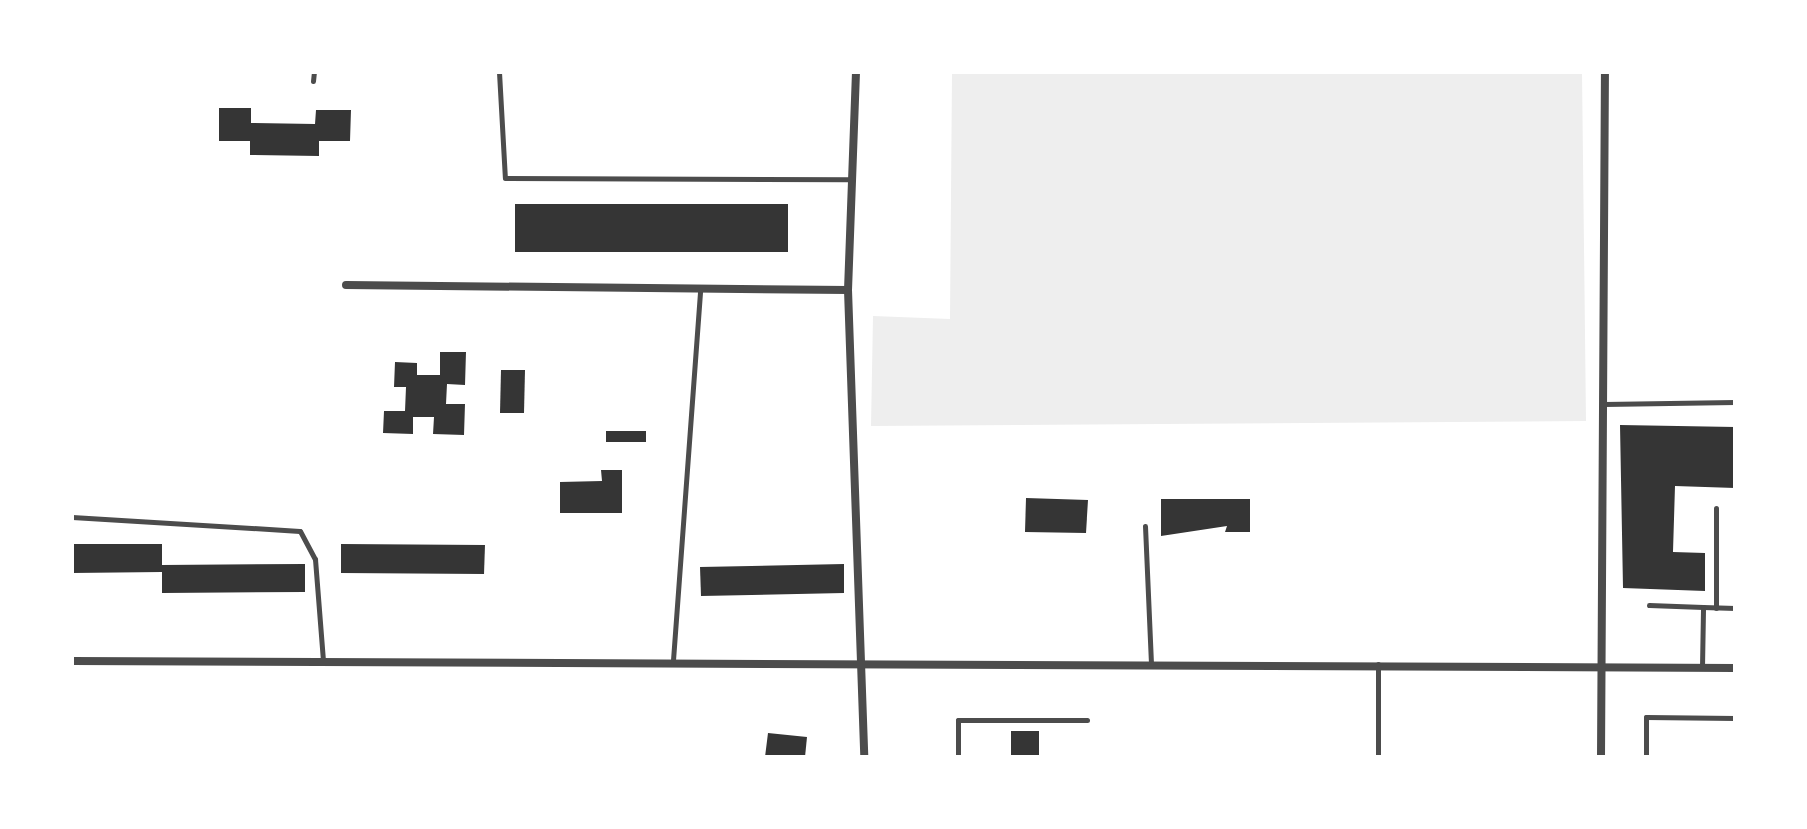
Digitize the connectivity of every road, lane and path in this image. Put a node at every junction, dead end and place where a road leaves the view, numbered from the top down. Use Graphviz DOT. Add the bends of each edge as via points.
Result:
graph roads {
  1 [pos="314,72"];
  2 [pos="499,72"];
  3 [pos="856,72"];
  4 [pos="1605,72"];
  5 [pos="313,81"];
  6 [pos="850,179"];
  7 [pos="346,285"];
  8 [pos="700,288"];
  9 [pos="848,290"];
  10 [pos="1735,402"];
  11 [pos="1603,404"];
  12 [pos="1716,508"];
  13 [pos="72,517"];
  14 [pos="1145,526"];
  15 [pos="1649,605"];
  16 [pos="1703,607"];
  17 [pos="1716,608"];
  18 [pos="1735,608"];
  19 [pos="323,660"];
  20 [pos="673,660"];
  21 [pos="72,661"];
  22 [pos="865,661"];
  23 [pos="1151,662"];
  24 [pos="1378,663"];
  25 [pos="1602,666"];
  26 [pos="1702,667"];
  27 [pos="1735,668"];
  28 [pos="1735,718"];
  29 [pos="1087,720"];
  30 [pos="864,757"];
  31 [pos="958,757"];
  32 [pos="1378,757"];
  33 [pos="1601,757"];
  34 [pos="1646,757"];
  1 -- 5 [label="lane"];
  2 -- 6 [label="lane" via="505,178"];
  3 -- 6 [label="street"];
  4 -- 11 [label="street"];
  6 -- 9 [label="street"];
  7 -- 8 [label="street"];
  8 -- 9 [label="street"];
  8 -- 20 [label="lane"];
  9 -- 22 [label="street"];
  10 -- 11 [label="lane"];
  11 -- 25 [label="street"];
  12 -- 17 [label="lane"];
  13 -- 19 [label="lane" via="300,531 315,559"];
  14 -- 23 [label="lane"];
  15 -- 16 [label="lane"];
  16 -- 17 [label="lane"];
  16 -- 26 [label="lane"];
  17 -- 18 [label="lane"];
  19 -- 20 [label="street"];
  19 -- 21 [label="street"];
  20 -- 22 [label="street"];
  22 -- 23 [label="street"];
  22 -- 30 [label="street"];
  23 -- 24 [label="street"];
  24 -- 25 [label="street"];
  24 -- 32 [label="lane"];
  25 -- 26 [label="street"];
  25 -- 33 [label="street"];
  26 -- 27 [label="street"];
  28 -- 34 [label="lane" via="1646,717"];
  29 -- 31 [label="lane" via="958,720"];
}
